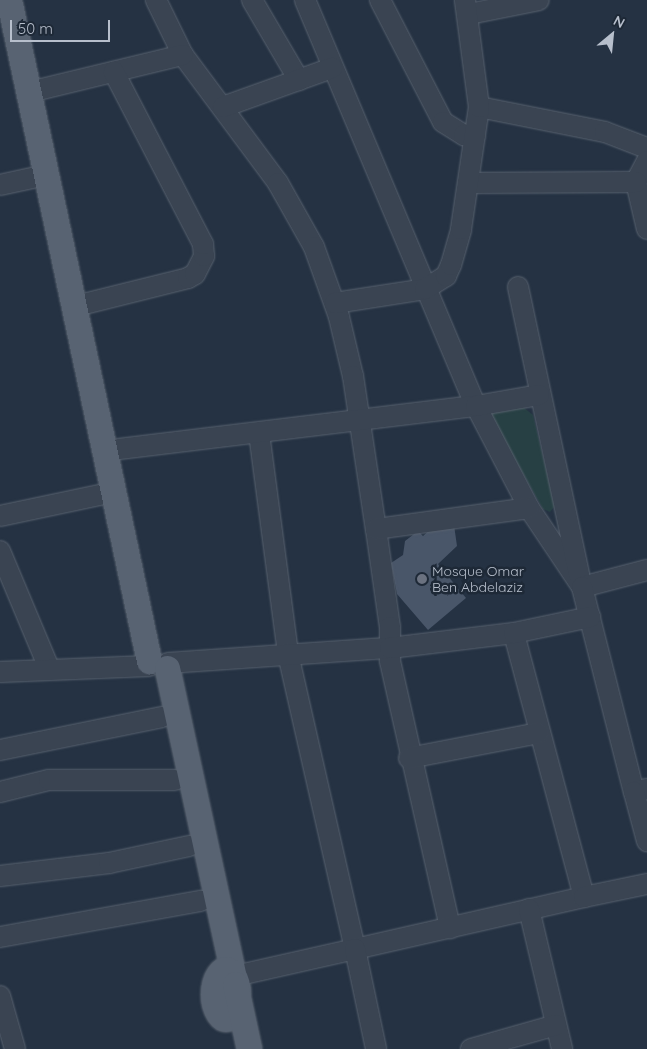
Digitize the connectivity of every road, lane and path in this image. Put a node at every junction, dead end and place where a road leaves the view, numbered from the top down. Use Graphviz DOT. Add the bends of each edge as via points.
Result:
graph roads {
  1 [pos="9,0"];
  2 [pos="24,0"];
  3 [pos="156,0"];
  4 [pos="252,0"];
  5 [pos="304,0"];
  6 [pos="380,0"];
  7 [pos="540,0"];
  8 [pos="467,7"];
  9 [pos="183,55"];
  10 [pos="332,68"];
  11 [pos="114,72"];
  12 [pos="299,80"];
  13 [pos="42,89"];
  14 [pos="222,106"];
  15 [pos="479,107"];
  16 [pos="475,136"];
  17 [pos="647,148"];
  18 [pos="647,161"];
  19 [pos="46,175"];
  20 [pos="636,182"];
  21 [pos="468,183"];
  22 [pos="0,185"];
  23 [pos="647,229"];
  24 [pos="518,287"];
  25 [pos="425,289"];
  26 [pos="88,303"];
  27 [pos="334,303"];
  28 [pos="539,395"];
  29 [pos="476,406"];
  30 [pos="358,420"];
  31 [pos="259,433"];
  32 [pos="119,449"];
  33 [pos="114,492"];
  34 [pos="529,508"];
  35 [pos="0,516"];
  36 [pos="376,529"];
  37 [pos="0,551"];
  38 [pos="647,570"];
  39 [pos="582,586"];
  40 [pos="590,617"];
  41 [pos="514,633"];
  42 [pos="390,648"];
  43 [pos="288,654"];
  44 [pos="159,665"];
  45 [pos="49,668"];
  46 [pos="0,672"];
  47 [pos="162,717"];
  48 [pos="539,733"];
  49 [pos="0,750"];
  50 [pos="409,758"];
  51 [pos="175,780"];
  52 [pos="640,790"];
  53 [pos="0,792"];
  54 [pos="647,841"];
  55 [pos="189,846"];
  56 [pos="0,876"];
  57 [pos="647,884"];
  58 [pos="584,897"];
  59 [pos="201,901"];
  60 [pos="529,909"];
  61 [pos="450,928"];
  62 [pos="0,937"];
  63 [pos="355,949"];
  64 [pos="227,979"];
  65 [pos="0,996"];
  66 [pos="556,1025"];
  67 [pos="15,1049"];
  68 [pos="234,1049"];
  69 [pos="249,1049"];
  70 [pos="376,1049"];
  71 [pos="471,1049"];
  72 [pos="562,1049"];
  1 -- 19 [label="main road"];
  2 -- 13 [label="main road"];
  3 -- 9 [label="street"];
  4 -- 12 [label="street"];
  5 -- 10 [label="street"];
  6 -- 16 [label="street" via="443,122 464,135"];
  7 -- 8 [label="street"];
  8 -- 15 [label="street"];
  9 -- 11 [label="street"];
  9 -- 14 [label="street"];
  10 -- 12 [label="street"];
  10 -- 25 [label="street"];
  11 -- 13 [label="street"];
  11 -- 26 [label="street" via="203,244 204,256 195,274 188,278"];
  12 -- 14 [label="street"];
  13 -- 26 [label="main road"];
  14 -- 27 [label="street" via="278,183 314,247"];
  15 -- 16 [label="street"];
  15 -- 17 [label="street" via="605,132"];
  16 -- 21 [label="street"];
  18 -- 20 [label="street"];
  19 -- 22 [label="street"];
  19 -- 33 [label="main road"];
  20 -- 21 [label="street"];
  20 -- 23 [label="street"];
  21 -- 25 [label="street" via="451,265 446,276"];
  24 -- 28 [label="street"];
  25 -- 27 [label="street"];
  25 -- 29 [label="street"];
  26 -- 32 [label="main road"];
  27 -- 30 [label="street" via="353,376"];
  28 -- 29 [label="street"];
  28 -- 39 [label="street"];
  29 -- 30 [label="street"];
  29 -- 34 [label="street"];
  30 -- 31 [label="street"];
  30 -- 36 [label="street"];
  31 -- 32 [label="street"];
  31 -- 43 [label="street"];
  32 -- 44 [label="main road" via="158,632"];
  33 -- 35 [label="street"];
  33 -- 44 [label="main road"];
  34 -- 36 [label="street"];
  34 -- 39 [label="street"];
  36 -- 42 [label="street"];
  37 -- 45 [label="street"];
  38 -- 39 [label="street"];
  39 -- 40 [label="street"];
  40 -- 41 [label="street"];
  40 -- 52 [label="street"];
  41 -- 42 [label="street"];
  41 -- 48 [label="street"];
  42 -- 43 [label="street"];
  42 -- 50 [label="street"];
  43 -- 44 [label="street"];
  43 -- 63 [label="street"];
  44 -- 45 [label="street"];
  44 -- 47 [label="main road"];
  44 -- 64 [label="main road" via="225,946"];
  45 -- 46 [label="street"];
  47 -- 49 [label="street"];
  47 -- 51 [label="main road"];
  48 -- 50 [label="street"];
  48 -- 58 [label="street"];
  50 -- 61 [label="street"];
  51 -- 53 [label="street" via="49,780"];
  51 -- 55 [label="main road"];
  52 -- 54 [label="street"];
  55 -- 56 [label="street" via="110,863"];
  55 -- 59 [label="main road"];
  57 -- 58 [label="street"];
  58 -- 60 [label="street"];
  59 -- 62 [label="street"];
  59 -- 64 [label="main road" via="214,958"];
  60 -- 61 [label="street"];
  60 -- 66 [label="street"];
  61 -- 63 [label="street"];
  63 -- 64 [label="street"];
  63 -- 70 [label="street"];
  64 -- 68 [label="main road"];
  64 -- 69 [label="main road"];
  65 -- 67 [label="street"];
  66 -- 71 [label="street"];
  66 -- 72 [label="street"];
}
